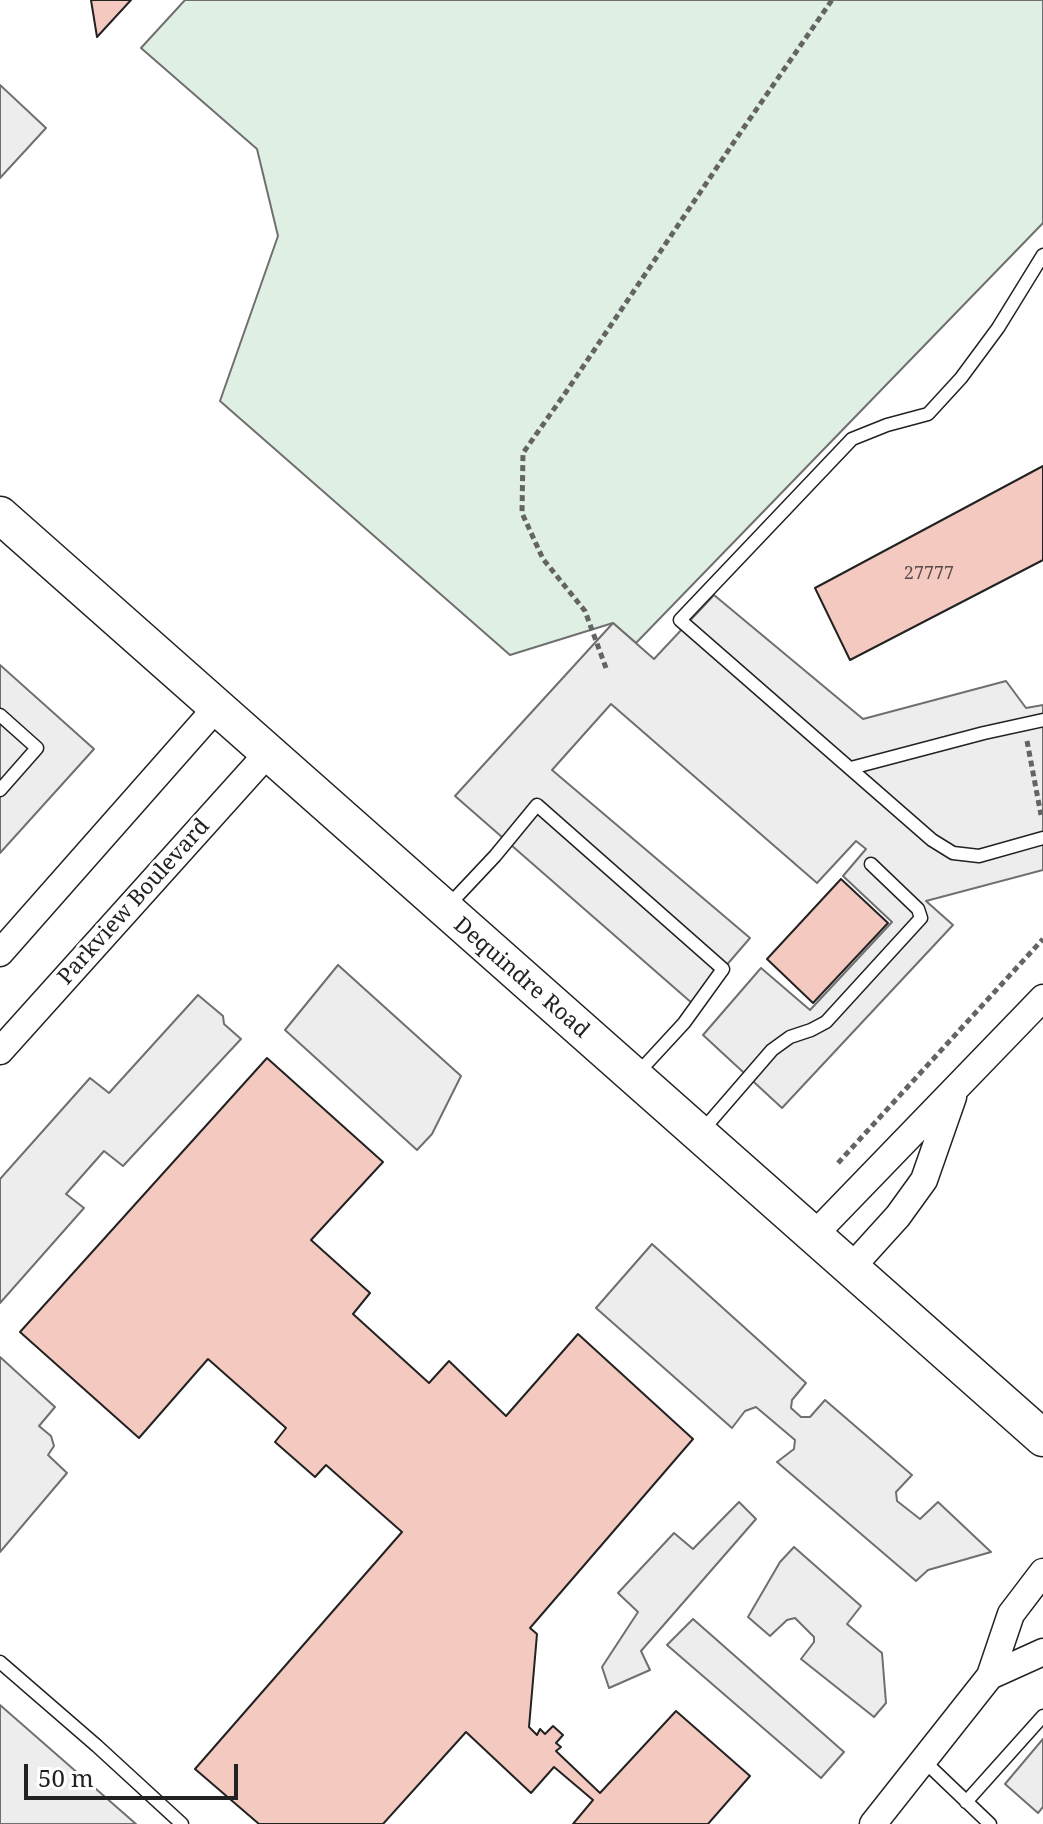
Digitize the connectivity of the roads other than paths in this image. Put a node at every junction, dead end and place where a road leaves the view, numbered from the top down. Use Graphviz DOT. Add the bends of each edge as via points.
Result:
graph roads {
  1 [pos="1043,255"];
  2 [pos="0,515"];
  3 [pos="217,707"];
  4 [pos="0,715"];
  5 [pos="1043,720"];
  6 [pos="268,753"];
  7 [pos="851,768"];
  8 [pos="0,790"];
  9 [pos="1043,838"];
  10 [pos="871,864"];
  11 [pos="444,910"];
  12 [pos="1,951"];
  13 [pos="1043,998"];
  14 [pos="0,1051"];
  15 [pos="634,1078"];
  16 [pos="956,1090"];
  17 [pos="699,1134"];
  18 [pos="813,1236"];
  19 [pos="850,1269"];
  20 [pos="1041,1433"];
  21 [pos="1043,1572"];
  22 [pos="1043,1652"];
  23 [pos="0,1662"];
  24 [pos="990,1676"];
  25 [pos="1043,1716"];
  26 [pos="923,1759"];
  27 [pos="966,1802"];
  28 [pos="182,1824"];
  29 [pos="873,1824"];
  30 [pos="990,1824"];
  1 -- 7 [label="lane" via="998,328 928,414 852,439 680,620"];
  2 -- 3 [label="main road, Dequindre Road"];
  3 -- 6 [label="main road, Dequindre Road"];
  3 -- 12 [label="street"];
  4 -- 8 [label="lane" via="37,748"];
  5 -- 7 [label="lane"];
  6 -- 11 [label="main road, Dequindre Road"];
  6 -- 14 [label="street, Parkview Boulevard"];
  7 -- 9 [label="lane" via="953,853 979,856"];
  10 -- 17 [label="lane" via="921,918 826,1022 772,1050"];
  11 -- 15 [label="main road, Dequindre Road"];
  11 -- 15 [label="lane" via="537,805 723,969"];
  13 -- 16 [label="street"];
  15 -- 17 [label="main road, Dequindre Road"];
  16 -- 18 [label="street"];
  16 -- 19 [label="street" via="924,1180"];
  17 -- 18 [label="main road, Dequindre Road"];
  18 -- 19 [label="main road, Dequindre Road"];
  19 -- 20 [label="main road, Dequindre Road"];
  21 -- 24 [label="street" via="1011,1614"];
  22 -- 24 [label="street"];
  23 -- 28 [label="lane"];
  24 -- 26 [label="street"];
  25 -- 27 [label="lane"];
  26 -- 27 [label="lane"];
  26 -- 29 [label="street"];
  27 -- 30 [label="lane"];
}
